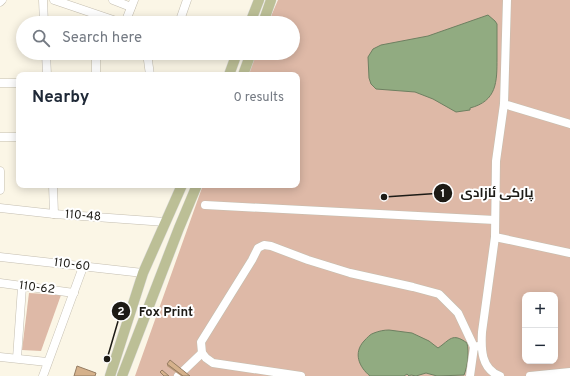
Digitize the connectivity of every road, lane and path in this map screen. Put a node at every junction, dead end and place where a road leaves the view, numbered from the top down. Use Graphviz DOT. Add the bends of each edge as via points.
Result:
graph roads {
  1 [pos="2,0"];
  2 [pos="43,0"];
  3 [pos="54,0"];
  4 [pos="113,0"];
  5 [pos="187,0"];
  6 [pos="271,0"];
  7 [pos="506,0"];
  8 [pos="256,1"];
  9 [pos="0,2"];
  10 [pos="132,4"];
  11 [pos="95,13"];
  12 [pos="44,16"];
  13 [pos="104,16"];
  14 [pos="127,16"];
  15 [pos="181,16"];
  16 [pos="252,16"];
  17 [pos="265,16"];
  18 [pos="46,60"];
  19 [pos="96,60"];
  20 [pos="148,60"];
  21 [pos="234,60"];
  22 [pos="248,60"];
  23 [pos="47,72"];
  24 [pos="96,72"];
  25 [pos="150,72"];
  26 [pos="230,72"];
  27 [pos="244,72"];
  28 [pos="0,83"];
  29 [pos="16,83"];
  30 [pos="504,104"];
  31 [pos="570,124"];
  32 [pos="0,137"];
  33 [pos="16,137"];
  34 [pos="0,171"];
  35 [pos="0,183"];
  36 [pos="53,188"];
  37 [pos="175,188"];
  38 [pos="181,188"];
  39 [pos="196,188"];
  40 [pos="0,190"];
  41 [pos="177,197"];
  42 [pos="205,205"];
  43 [pos="0,208"];
  44 [pos="54,214"];
  45 [pos="495,220"];
  46 [pos="165,222"];
  47 [pos="495,237"];
  48 [pos="570,253"];
  49 [pos="0,257"];
  50 [pos="83,267"];
  51 [pos="144,273"];
  52 [pos="0,283"];
  53 [pos="22,286"];
  54 [pos="74,293"];
  55 [pos="478,346"];
  56 [pos="202,353"];
  57 [pos="0,356"];
  58 [pos="17,358"];
  59 [pos="47,362"];
  60 [pos="570,372"];
  61 [pos="43,376"];
  62 [pos="110,376"];
  63 [pos="122,376"];
  64 [pos="178,376"];
  65 [pos="301,376"];
  66 [pos="470,376"];
  67 [pos="500,376"];
  68 [pos="530,376"];
  1 -- 9 [label="street"];
  2 -- 12 [label="street"];
  3 -- 11 [label="street"];
  4 -- 10 [label="street"];
  5 -- 15 [label="street"];
  6 -- 17 [label="main road"];
  7 -- 30 [label="street"];
  8 -- 16 [label="main road"];
  10 -- 14 [label="street"];
  11 -- 13 [label="street"];
  18 -- 23 [label="street"];
  19 -- 24 [label="street"];
  20 -- 25 [label="street"];
  21 -- 26 [label="main road"];
  22 -- 27 [label="main road"];
  28 -- 29 [label="street"];
  30 -- 31 [label="street"];
  30 -- 45 [label="street" via="496,161"];
  32 -- 33 [label="street"];
  34 -- 35 [label="street"];
  35 -- 40 [label="street"];
  36 -- 44 [label="street"];
  37 -- 41 [label="street"];
  38 -- 41 [label="main road"];
  39 -- 63 [label="main road"];
  41 -- 46 [label="main road"];
  42 -- 45 [label="street"];
  43 -- 44 [label="street, 110-48"];
  44 -- 46 [label="street, 110-48"];
  45 -- 47 [label="street"];
  46 -- 51 [label="main road"];
  47 -- 48 [label="street"];
  47 -- 55 [label="street"];
  49 -- 50 [label="street, 110-60"];
  50 -- 51 [label="street, 110-60"];
  50 -- 54 [label="street"];
  51 -- 62 [label="main road"];
  52 -- 53 [label="street, 110-62"];
  53 -- 54 [label="street, 110-62"];
  53 -- 58 [label="street"];
  54 -- 59 [label="street"];
  55 -- 56 [label="street" via="458,313 439,294 350,273 264,244 258,248 204,335 201,342"];
  55 -- 66 [label="street"];
  55 -- 67 [label="street" via="490,370"];
  56 -- 64 [label="street"];
  56 -- 65 [label="street" via="213,363"];
  57 -- 58 [label="street"];
  58 -- 59 [label="street"];
  59 -- 61 [label="street"];
  60 -- 68 [label="street"];
}
